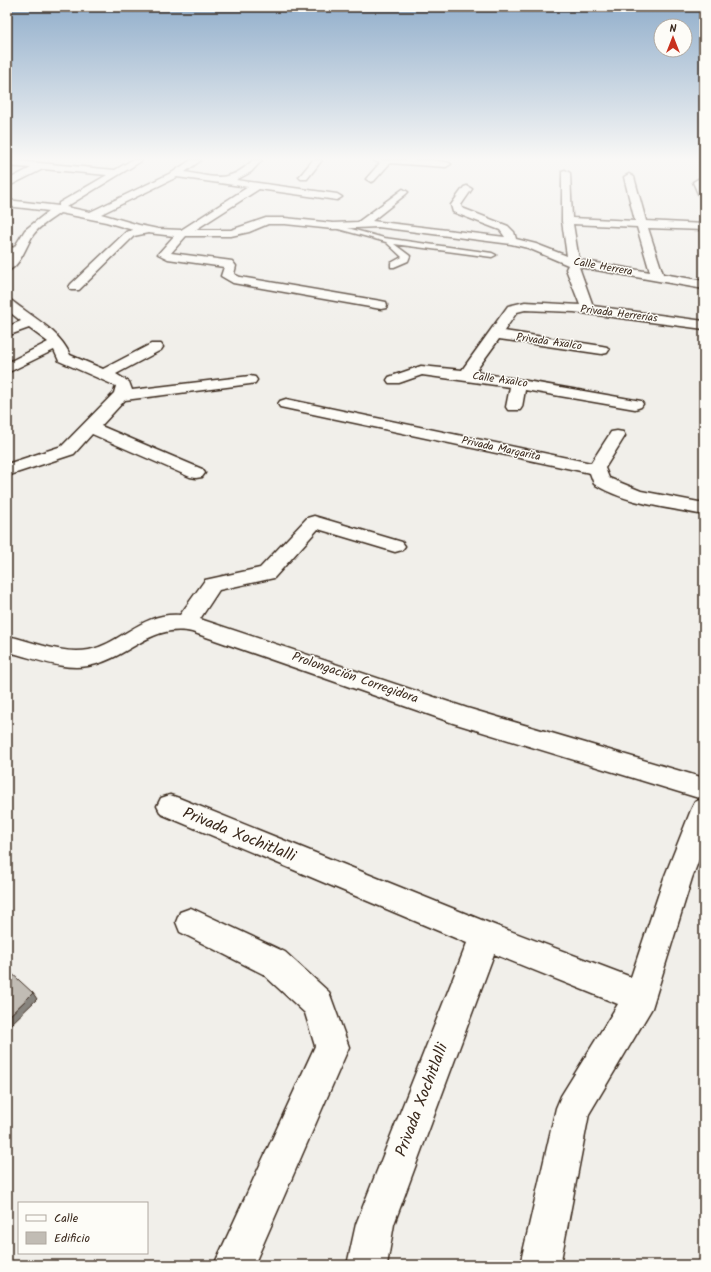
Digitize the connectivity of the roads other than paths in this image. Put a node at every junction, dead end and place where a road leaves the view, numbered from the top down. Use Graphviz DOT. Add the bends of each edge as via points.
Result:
graph roads {
  1 [pos="45,219"];
  2 [pos="105,219"];
  3 [pos="204,219"];
  4 [pos="368,219"];
  5 [pos="482,219"];
  6 [pos="640,219"];
  7 [pos="567,221"];
  8 [pos="362,224"];
  9 [pos="641,224"];
  10 [pos="333,226"];
  11 [pos="704,227"];
  12 [pos="148,230"];
  13 [pos="183,233"];
  14 [pos="384,240"];
  15 [pos="511,241"];
  16 [pos="7,249"];
  17 [pos="19,250"];
  18 [pos="492,255"];
  19 [pos="574,263"];
  20 [pos="394,265"];
  21 [pos="7,267"];
  22 [pos="658,277"];
  23 [pos="704,285"];
  24 [pos="75,287"];
  25 [pos="381,305"];
  26 [pos="8,306"];
  27 [pos="534,306"];
  28 [pos="588,310"];
  29 [pos="31,322"];
  30 [pos="704,325"];
  31 [pos="7,332"];
  32 [pos="495,334"];
  33 [pos="57,343"];
  34 [pos="156,347"];
  35 [pos="602,350"];
  36 [pos="7,369"];
  37 [pos="103,375"];
  38 [pos="466,375"];
  39 [pos="250,380"];
  40 [pos="394,380"];
  41 [pos="518,383"];
  42 [pos="120,396"];
  43 [pos="286,404"];
  44 [pos="635,404"];
  45 [pos="514,407"];
  46 [pos="90,427"];
  47 [pos="617,436"];
  48 [pos="596,469"];
  49 [pos="7,471"];
  50 [pos="196,473"];
  51 [pos="704,509"];
  52 [pos="395,546"];
  53 [pos="185,624"];
  54 [pos="7,644"];
  55 [pos="704,789"];
  56 [pos="170,806"];
  57 [pos="704,810"];
  58 [pos="191,922"];
  59 [pos="485,936"];
  60 [pos="641,997"];
  61 [pos="234,1265"];
  62 [pos="367,1265"];
  63 [pos="540,1265"];
  1 -- 17 [label="street" via="29,232"];
  2 -- 12 [label="street, Calle Herrera"];
  3 -- 13 [label="street"];
  4 -- 8 [label="street"];
  5 -- 15 [label="street" via="504,228 509,232"];
  6 -- 9 [label="street"];
  7 -- 9 [label="street"];
  7 -- 19 [label="street"];
  8 -- 10 [label="street, Calle Herrera"];
  8 -- 15 [label="street, Calle Herrera"];
  9 -- 11 [label="street"];
  9 -- 22 [label="street"];
  10 -- 13 [label="street, Calle Herrera" via="274,221 231,233"];
  10 -- 14 [label="lane"];
  12 -- 13 [label="street, Calle Herrera"];
  12 -- 24 [label="street" via="130,234"];
  13 -- 25 [label="street" via="164,254 228,264 230,266 227,276 237,280"];
  14 -- 18 [label="lane"];
  14 -- 20 [label="lane" via="406,256"];
  15 -- 19 [label="street, Calle Herrera" via="532,246"];
  16 -- 17 [label="lane"];
  17 -- 21 [label="street"];
  19 -- 22 [label="street, Calle Herrera"];
  19 -- 28 [label="street" via="572,269"];
  22 -- 23 [label="street, Calle Herrera"];
  26 -- 29 [label="street"];
  27 -- 28 [label="street, Privada Herrerías"];
  27 -- 32 [label="street, Calle Axalco" via="513,309"];
  28 -- 30 [label="street, Privada Herrerías"];
  29 -- 31 [label="street"];
  29 -- 33 [label="street"];
  32 -- 35 [label="street, Privada Axalco"];
  32 -- 38 [label="street, Calle Axalco"];
  33 -- 36 [label="street"];
  33 -- 37 [label="street" via="64,358"];
  34 -- 37 [label="street"];
  37 -- 42 [label="street" via="124,385"];
  38 -- 40 [label="street" via="421,370"];
  38 -- 41 [label="street, Calle Axalco"];
  39 -- 42 [label="street"];
  41 -- 44 [label="street, Calle Axalco"];
  41 -- 45 [label="street"];
  42 -- 46 [label="street"];
  43 -- 48 [label="street, Privada Margarita"];
  46 -- 49 [label="street" via="68,450"];
  46 -- 50 [label="street"];
  47 -- 48 [label="street"];
  48 -- 51 [label="street" via="600,480 612,487"];
  52 -- 53 [label="street" via="314,522 267,573 212,585"];
  53 -- 54 [label="street, Prolongación Corregidora" via="167,622 152,627 107,652 88,658 70,658"];
  53 -- 55 [label="street, Prolongación Corregidora" via="208,628 462,716"];
  56 -- 59 [label="street, Privada Xochitlalli"];
  57 -- 60 [label="street" via="678,878"];
  58 -- 61 [label="street" via="274,963 318,1003 332,1047"];
  59 -- 60 [label="street, Privada Xochitlalli"];
  59 -- 62 [label="street, Privada Xochitlalli" via="375,1224"];
  60 -- 63 [label="street" via="573,1108"];
}
